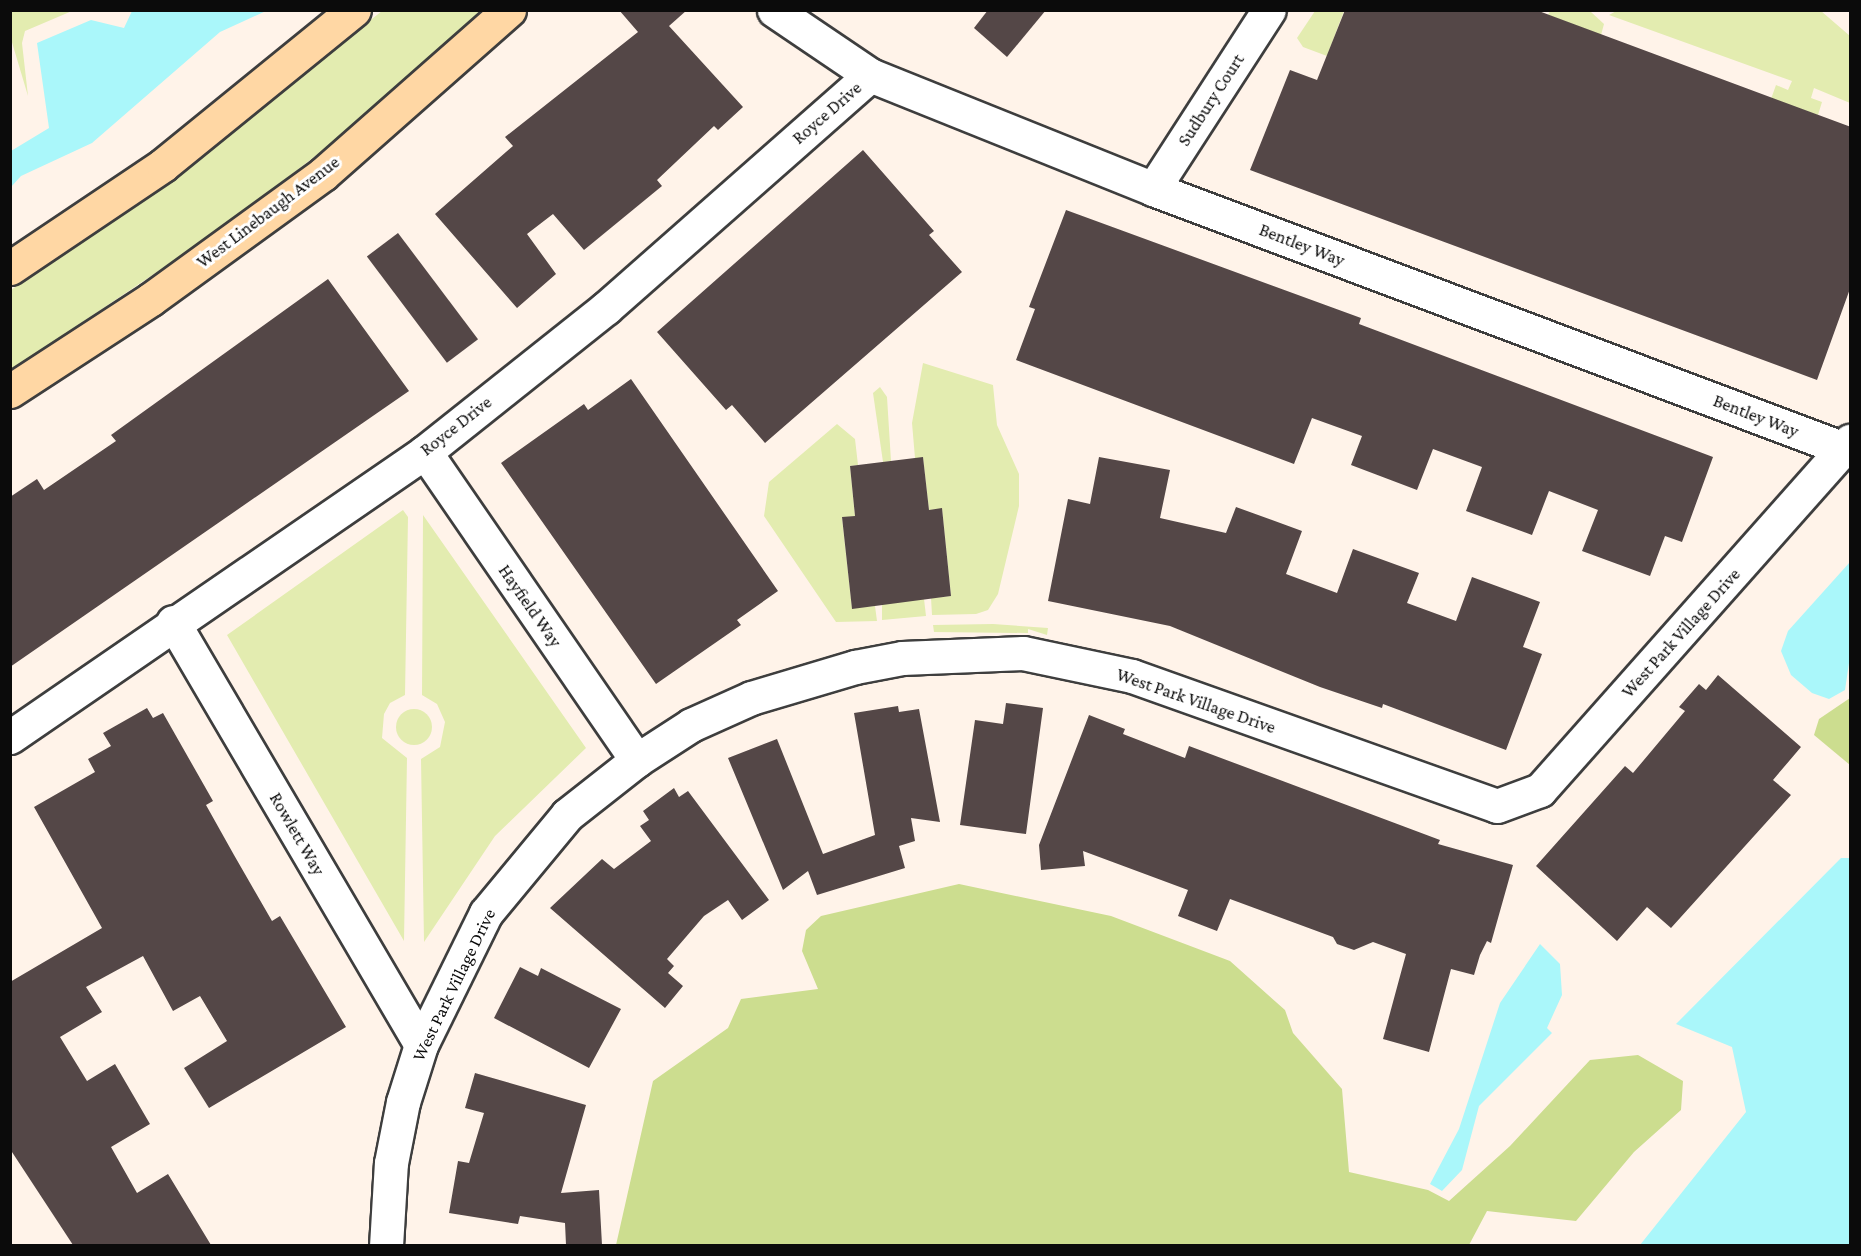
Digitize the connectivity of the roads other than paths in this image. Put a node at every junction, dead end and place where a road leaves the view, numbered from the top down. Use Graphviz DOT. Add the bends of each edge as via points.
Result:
graph roads {
  1 [pos="354,10"];
  2 [pos="509,10"];
  3 [pos="774,10"];
  4 [pos="1269,10"];
  5 [pos="870,75"];
  6 [pos="1153,189"];
  7 [pos="10,268"];
  8 [pos="10,392"];
  9 [pos="1847,445"];
  10 [pos="424,452"];
  11 [pos="173,622"];
  12 [pos="10,737"];
  13 [pos="637,760"];
  14 [pos="420,1045"];
  15 [pos="379,1242"];
  1 -- 7 [label="main road" via="163,165"];
  2 -- 8 [label="main road, West Linebaugh Avenue" via="323,174 152,299"];
  3 -- 5 [label="street, Bentley Way"];
  4 -- 6 [label="street, Sudbury Court"];
  5 -- 6 [label="street, Bentley Way"];
  5 -- 10 [label="street, Royce Drive" via="606,308"];
  6 -- 9 [label="street, Bentley Way"];
  9 -- 13 [label="street, West Park Village Drive" via="1540,790 1497,806 1132,676 1023,652 902,658 855,667 751,698 692,725"];
  10 -- 11 [label="street, Royce Drive"];
  10 -- 13 [label="street, Hayfield Way"];
  11 -- 12 [label="street, Royce Drive"];
  11 -- 14 [label="street, Rowlett Way"];
  13 -- 14 [label="street, West Park Village Drive" via="567,815 525,861 486,913"];
  14 -- 15 [label="street, West Park Village Drive" via="391,1163"];
}
